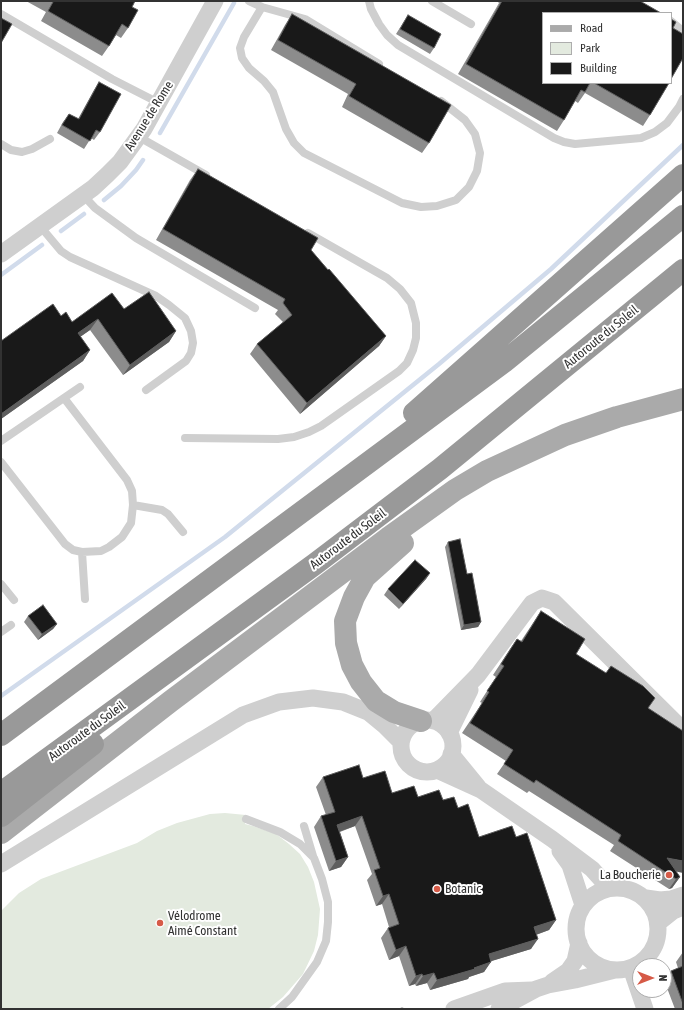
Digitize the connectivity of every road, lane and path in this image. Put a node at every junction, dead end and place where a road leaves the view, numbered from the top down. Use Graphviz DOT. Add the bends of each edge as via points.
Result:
graph roads {
  1 [pos="216,1"];
  2 [pos="249,1"];
  3 [pos="369,1"];
  4 [pos="432,1"];
  5 [pos="262,7"];
  6 [pos="1,14"];
  7 [pos="672,21"];
  8 [pos="471,24"];
  9 [pos="683,31"];
  10 [pos="384,67"];
  11 [pos="431,95"];
  12 [pos="683,99"];
  13 [pos="159,103"];
  14 [pos="139,137"];
  15 [pos="50,139"];
  16 [pos="1,144"];
  17 [pos="683,175"];
  18 [pos="215,180"];
  19 [pos="83,195"];
  20 [pos="683,216"];
  21 [pos="40,226"];
  22 [pos="298,227"];
  23 [pos="1,254"];
  24 [pos="683,270"];
  25 [pos="255,308"];
  26 [pos="80,387"];
  27 [pos="146,390"];
  28 [pos="64,398"];
  29 [pos="683,399"];
  30 [pos="185,438"];
  31 [pos="1,442"];
  32 [pos="538,446"];
  33 [pos="1,462"];
  34 [pos="340,483"];
  35 [pos="134,506"];
  36 [pos="183,532"];
  37 [pos="82,552"];
  38 [pos="315,564"];
  39 [pos="1,584"];
  40 [pos="85,599"];
  41 [pos="14,600"];
  42 [pos="11,625"];
  43 [pos="1,632"];
  44 [pos="478,675"];
  45 [pos="427,721"];
  46 [pos="682,725"];
  47 [pos="449,733"];
  48 [pos="1,735"];
  49 [pos="401,742"];
  50 [pos="451,754"];
  51 [pos="437,770"];
  52 [pos="481,790"];
  53 [pos="1,793"];
  54 [pos="1,816"];
  55 [pos="246,819"];
  56 [pos="304,826"];
  57 [pos="1,833"];
  58 [pos="552,839"];
  59 [pos="314,858"];
  60 [pos="1,864"];
  61 [pos="609,888"];
  62 [pos="683,895"];
  63 [pos="646,898"];
  64 [pos="583,905"];
  65 [pos="683,907"];
  66 [pos="658,923"];
  67 [pos="579,944"];
  68 [pos="623,969"];
  69 [pos="542,987"];
  70 [pos="279,1009"];
  71 [pos="454,1009"];
  72 [pos="499,1009"];
  73 [pos="645,1009"];
  1 -- 13 [label="street, Avenue de Rome"];
  2 -- 5 [label="lane"];
  3 -- 12 [label="lane" via="379,24 398,45 564,142 575,144 641,138 655,132 666,123"];
  4 -- 8 [label="lane"];
  5 -- 10 [label="lane" via="305,19"];
  5 -- 11 [label="lane" via="244,37 240,48 242,58 273,92 286,129 294,143 304,153 402,203 420,207 437,206 456,200 469,187 480,153 475,134 465,120"];
  6 -- 13 [label="lane" via="112,79"];
  7 -- 9 [label="lane"];
  13 -- 14 [label="street, Avenue de Rome"];
  14 -- 18 [label="lane"];
  14 -- 19 [label="street, Avenue de Rome" via="120,162"];
  15 -- 16 [label="lane" via="22,152 11,150"];
  17 -- 34 [label="highway" via="416,411"];
  19 -- 21 [label="street, Avenue de Rome"];
  19 -- 25 [label="lane" via="95,208 136,238"];
  20 -- 34 [label="highway" via="504,362"];
  21 -- 23 [label="street, Avenue de Rome"];
  21 -- 27 [label="lane" via="61,251 70,257 156,296 185,318 193,342 190,354 186,360"];
  22 -- 30 [label="lane" via="387,278 400,289 411,303 416,323 416,338 407,363 321,426 309,432 278,439"];
  24 -- 38 [label="highway, Autoroute du Soleil" via="440,469"];
  26 -- 28 [label="lane"];
  28 -- 31 [label="lane"];
  28 -- 35 [label="lane" via="127,480"];
  29 -- 32 [label="main road" via="617,417"];
  32 -- 45 [label="main road" via="460,498 395,550 365,577 354,597 345,621 346,643 352,666 361,682 376,701 394,712"];
  32 -- 57 [label="main road" via="455,490 171,701"];
  33 -- 37 [label="lane" via="65,544 73,550"];
  34 -- 48 [label="highway"];
  35 -- 36 [label="lane" via="162,510"];
  35 -- 37 [label="lane" via="131,523 122,537 101,551"];
  37 -- 40 [label="lane"];
  38 -- 53 [label="highway, Autoroute du Soleil"];
  38 -- 54 [label="highway" via="149,700"];
  39 -- 41 [label="lane"];
  42 -- 43 [label="lane"];
  44 -- 45 [label="street"];
  44 -- 46 [label="street" via="532,603 542,598 554,602"];
  44 -- 47 [label="street"];
  45 -- 47 [label="street" via="445,728"];
  45 -- 49 [label="street" via="408,728"];
  47 -- 50 [label="street" via="452,740"];
  49 -- 51 [label="street" via="401,750 408,764 422,771"];
  49 -- 60 [label="street" via="368,712 343,702 313,698 279,702 243,715"];
  50 -- 51 [label="street"];
  50 -- 52 [label="street"];
  51 -- 52 [label="street"];
  52 -- 58 [label="street"];
  55 -- 59 [label="lane" via="280,832 300,844"];
  56 -- 59 [label="lane"];
  58 -- 61 [label="street" via="592,869"];
  58 -- 64 [label="street" via="570,865"];
  59 -- 70 [label="lane" via="328,902 326,941 317,962 292,997"];
  61 -- 63 [label="street" via="628,889"];
  61 -- 64 [label="street" via="590,897"];
  62 -- 63 [label="street" via="660,900"];
  63 -- 66 [label="street" via="656,914"];
  64 -- 67 [label="street" via="576,930"];
  65 -- 66 [label="street" via="673,911"];
  66 -- 68 [label="street" via="658,938 652,950 643,961"];
  67 -- 68 [label="street" via="584,954 593,962 604,968"];
  67 -- 69 [label="street" via="575,962 568,971"];
  68 -- 69 [label="street"];
  68 -- 73 [label="street"];
  69 -- 71 [label="street" via="505,991"];
  69 -- 72 [label="street"];
}
